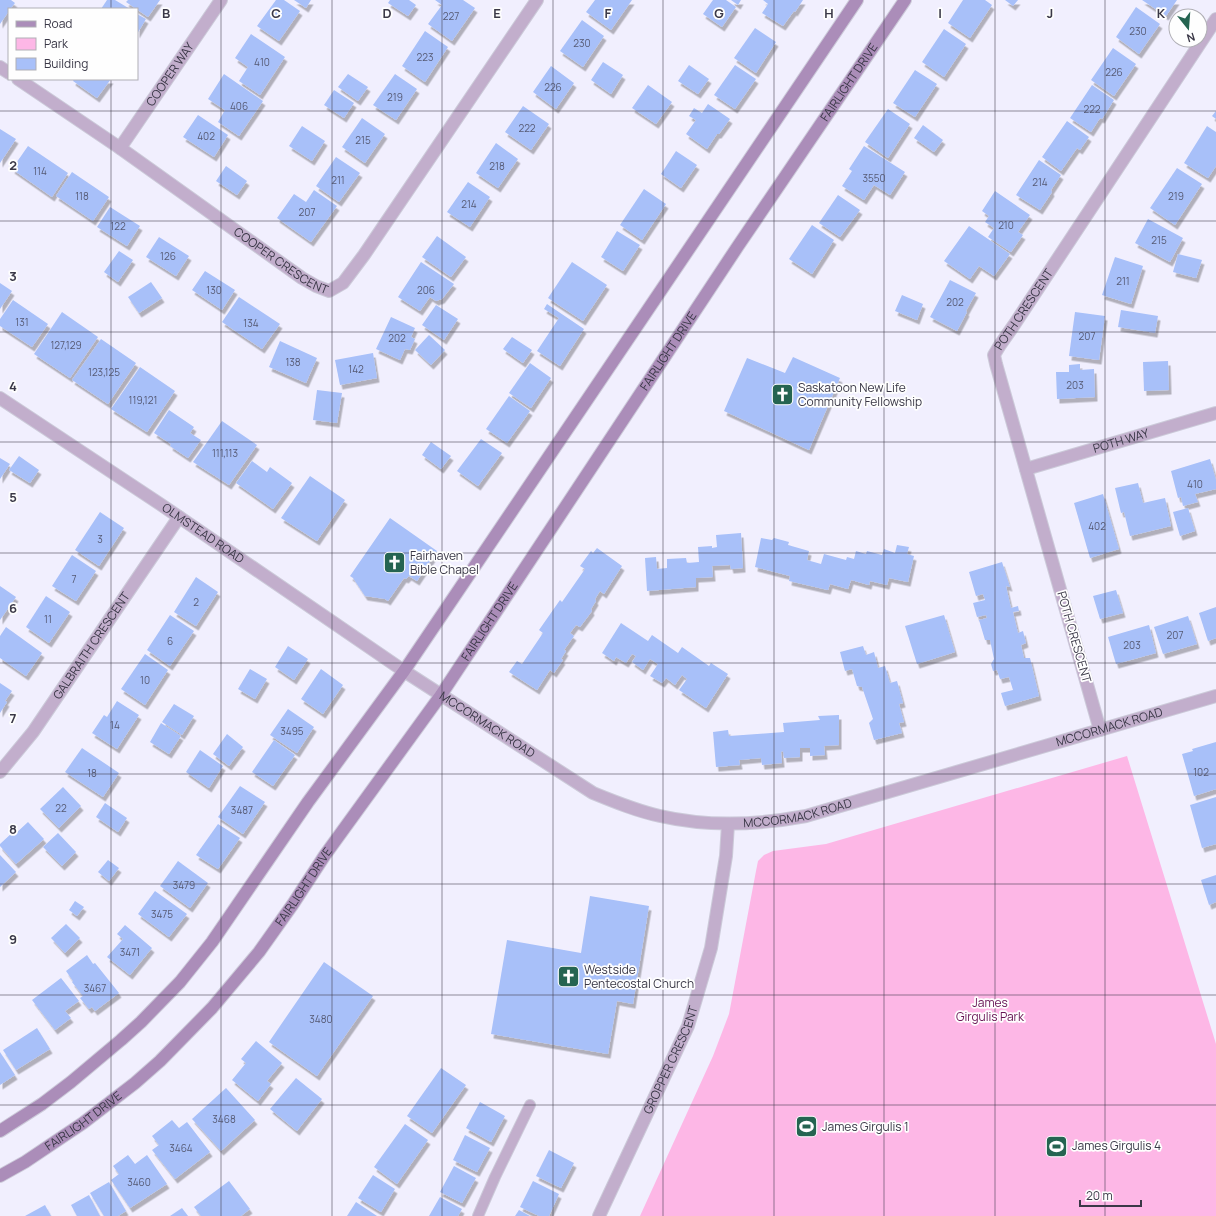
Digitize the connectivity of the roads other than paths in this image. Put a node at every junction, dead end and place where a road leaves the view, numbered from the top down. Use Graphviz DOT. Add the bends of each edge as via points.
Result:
graph roads {
  1 [pos="221,0"];
  2 [pos="537,0"];
  3 [pos="857,0"];
  4 [pos="905,0"];
  5 [pos="1216,19"];
  6 [pos="19,80"];
  7 [pos="120,148"];
  8 [pos="0,398"];
  9 [pos="1216,412"];
  10 [pos="1026,469"];
  11 [pos="179,517"];
  12 [pos="404,671"];
  13 [pos="441,694"];
  14 [pos="1216,696"];
  15 [pos="1100,730"];
  16 [pos="0,772"];
  17 [pos="728,824"];
  18 [pos="530,1105"];
  19 [pos="0,1131"];
  20 [pos="0,1176"];
  21 [pos="478,1216"];
  22 [pos="599,1216"];
  1 -- 7 [label="street, COOPER WAY"];
  2 -- 7 [label="street, COOPER CRESCENT" via="364,255 343,283 329,291 302,278"];
  3 -- 12 [label="main road"];
  4 -- 13 [label="main road, FAIRLIGHT DRIVE" via="738,246"];
  5 -- 10 [label="street, POTH CRESCENT" via="994,355"];
  6 -- 7 [label="street, COOPER CRESCENT"];
  8 -- 11 [label="street, OLMSTEAD ROAD"];
  9 -- 10 [label="street, POTH WAY"];
  10 -- 15 [label="street, POTH CRESCENT"];
  11 -- 12 [label="street, OLMSTEAD ROAD"];
  11 -- 16 [label="street, GALBRAITH CRESCENT" via="33,732"];
  12 -- 13 [label="street, MCCORMACK ROAD"];
  12 -- 19 [label="main road" via="308,802 212,942 180,982 141,1022 83,1073"];
  13 -- 17 [label="street, MCCORMACK ROAD" via="593,793 660,816 692,822"];
  13 -- 20 [label="main road, FAIRLIGHT DRIVE" via="259,952 212,1008 160,1061 110,1103 54,1143"];
  14 -- 15 [label="street, MCCORMACK ROAD"];
  15 -- 17 [label="street, MCCORMACK ROAD" via="806,816 780,821"];
  17 -- 22 [label="street, GROPPER CRESCENT" via="726,856 711,948 688,1026"];
  18 -- 21 [label="lane"];
}
